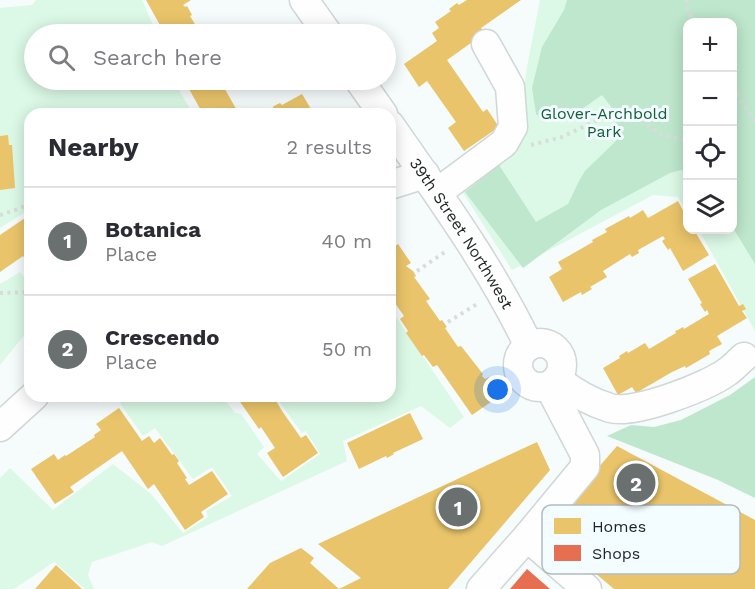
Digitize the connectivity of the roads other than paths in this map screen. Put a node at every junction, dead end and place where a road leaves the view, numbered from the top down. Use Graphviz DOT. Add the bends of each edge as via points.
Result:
graph roads {
  1 [pos="304,0"];
  2 [pos="321,24"];
  3 [pos="486,44"];
  4 [pos="396,136"];
  5 [pos="431,183"];
  6 [pos="396,185"];
  7 [pos="744,357"];
  8 [pos="553,383"];
  9 [pos="27,402"];
  10 [pos="0,427"];
  11 [pos="554,505"];
  12 [pos="542,519"];
  13 [pos="527,537"];
  14 [pos="542,550"];
  15 [pos="570,574"];
  16 [pos="482,589"];
  17 [pos="587,589"];
  1 -- 2 [label="street"];
  3 -- 5 [label="street" via="510,87 513,127 504,143"];
  4 -- 5 [label="street, 39th Street Northwest"];
  5 -- 6 [label="street"];
  5 -- 8 [label="street, 39th Street Northwest" via="504,296 529,346 544,344 557,351 562,365"];
  7 -- 8 [label="street" via="727,372 673,397 629,410 610,408"];
  8 -- 11 [label="street" via="585,455 585,467"];
  9 -- 10 [label="street"];
  12 -- 13 [label="street"];
  13 -- 14 [label="street"];
  13 -- 16 [label="street"];
  15 -- 17 [label="street"];
}
